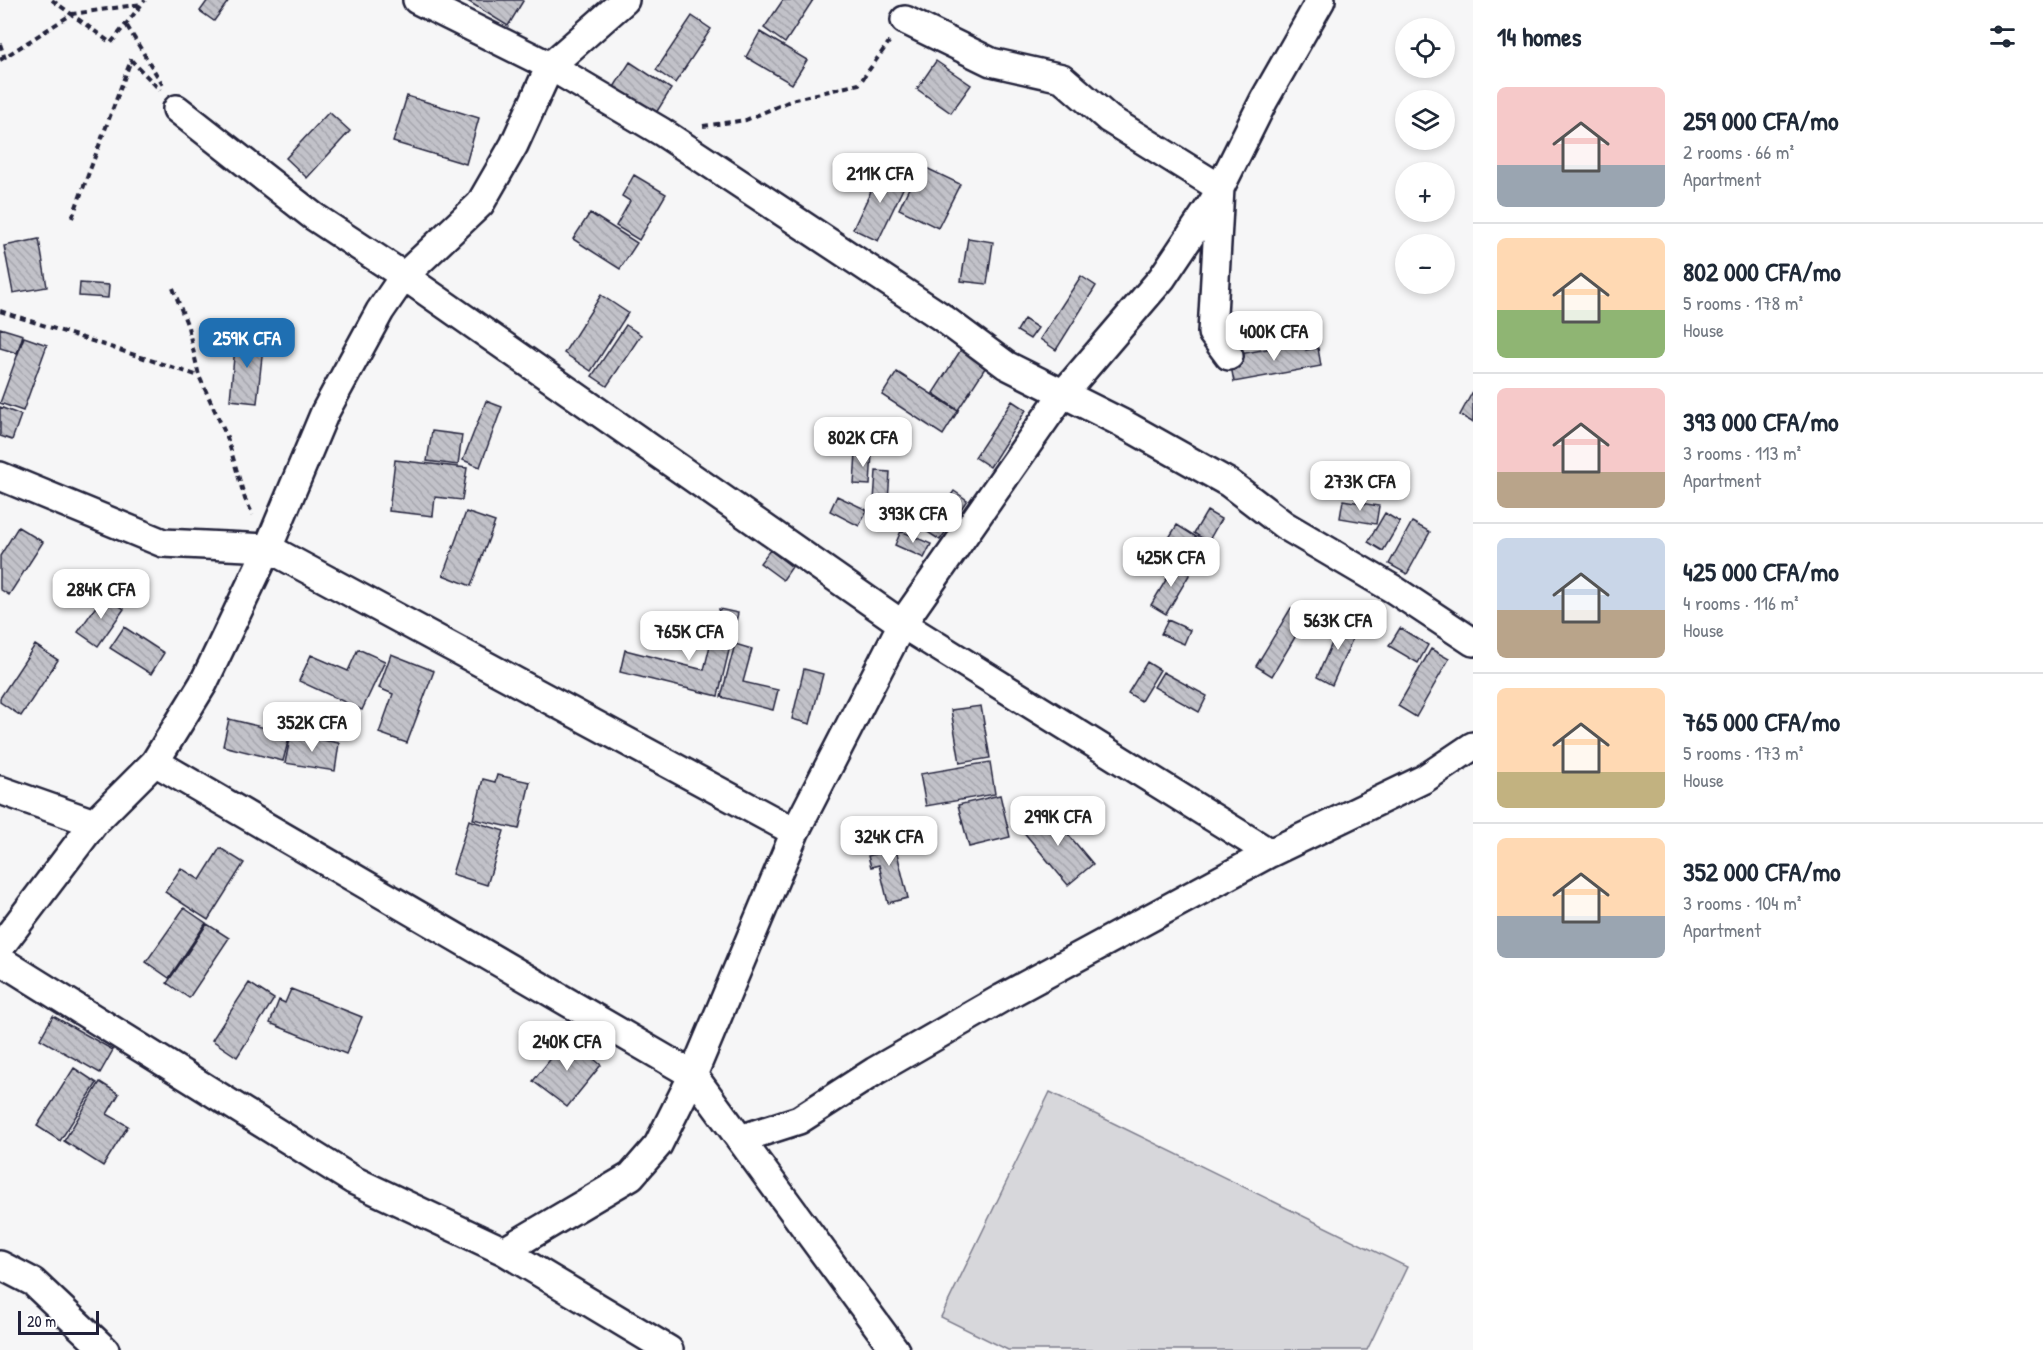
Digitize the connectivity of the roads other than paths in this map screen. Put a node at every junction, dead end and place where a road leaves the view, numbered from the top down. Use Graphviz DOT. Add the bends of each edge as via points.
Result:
graph roads {
  1 [pos="417,0"];
  2 [pos="625,0"];
  3 [pos="1322,0"];
  4 [pos="905,20"];
  5 [pos="550,66"];
  6 [pos="177,108"];
  7 [pos="1220,188"];
  8 [pos="404,276"];
  9 [pos="1229,356"];
  10 [pos="1062,395"];
  11 [pos="0,476"];
  12 [pos="268,548"];
  13 [pos="902,624"];
  14 [pos="1473,642"];
  15 [pos="1473,746"];
  16 [pos="155,762"];
  17 [pos="0,790"];
  18 [pos="94,823"];
  19 [pos="795,832"];
  20 [pos="1270,853"];
  21 [pos="0,947"];
  22 [pos="0,960"];
  23 [pos="693,1075"];
  24 [pos="740,1139"];
  25 [pos="504,1251"];
  26 [pos="0,1265"];
  27 [pos="105,1350"];
  28 [pos="669,1350"];
  29 [pos="896,1350"];
  1 -- 5 [label="street"];
  2 -- 5 [label="street"];
  3 -- 7 [label="street" via="1264,100"];
  4 -- 7 [label="street" via="991,62 1062,78 1109,119"];
  5 -- 8 [label="street" via="514,146 480,204"];
  5 -- 10 [label="street" via="662,132 903,290 1006,365"];
  6 -- 8 [label="street" via="313,216"];
  7 -- 9 [label="street" via="1212,333"];
  7 -- 10 [label="street" via="1162,278"];
  8 -- 12 [label="street" via="380,311 325,412"];
  8 -- 13 [label="street"];
  10 -- 13 [label="street"];
  10 -- 14 [label="street" via="1122,423 1229,483 1284,525"];
  11 -- 12 [label="street" via="163,543"];
  12 -- 16 [label="street" via="203,684"];
  12 -- 19 [label="street"];
  13 -- 19 [label="street"];
  13 -- 20 [label="street"];
  15 -- 20 [label="street" via="1424,779"];
  16 -- 18 [label="street"];
  16 -- 23 [label="street"];
  17 -- 18 [label="street"];
  18 -- 21 [label="street"];
  19 -- 23 [label="street"];
  20 -- 24 [label="street" via="932,1037 799,1120"];
  22 -- 25 [label="street" via="353,1180"];
  23 -- 24 [label="street"];
  23 -- 25 [label="street" via="658,1144 631,1176"];
  24 -- 29 [label="street"];
  25 -- 28 [label="street"];
  26 -- 27 [label="street" via="33,1282"];
}
